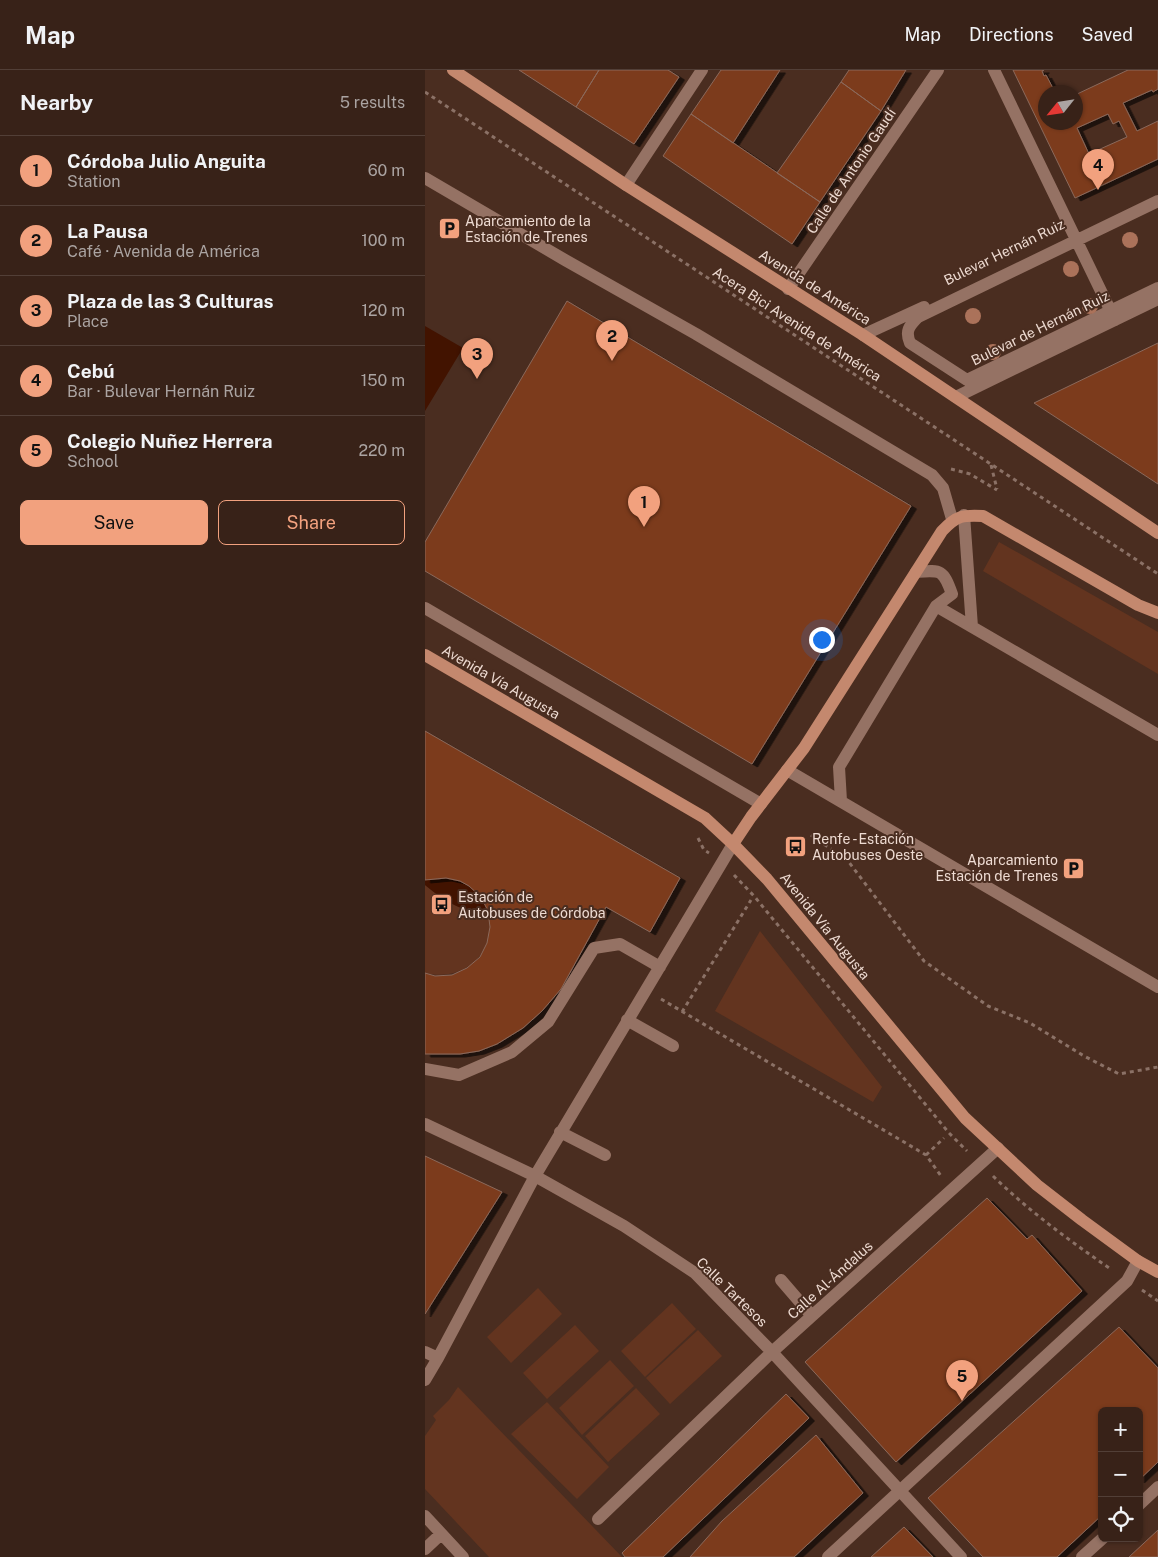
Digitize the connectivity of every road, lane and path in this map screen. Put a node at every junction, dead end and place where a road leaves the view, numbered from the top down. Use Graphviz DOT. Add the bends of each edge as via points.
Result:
graph roads {
  1 [pos="453,70"];
  2 [pos="702,70"];
  3 [pos="938,70"];
  4 [pos="995,70"];
  5 [pos="425,92"];
  6 [pos="425,178"];
  7 [pos="626,185"];
  8 [pos="1158,194"];
  9 [pos="1158,201"];
  10 [pos="1075,237"];
  11 [pos="788,288"];
  12 [pos="1158,288"];
  13 [pos="1158,299"];
  14 [pos="1113,315"];
  15 [pos="863,335"];
  16 [pos="956,397"];
  17 [pos="991,464"];
  18 [pos="970,474"];
  19 [pos="958,517"];
  20 [pos="1158,533"];
  21 [pos="916,572"];
  22 [pos="1158,574"];
  23 [pos="936,606"];
  24 [pos="425,608"];
  25 [pos="1158,613"];
  26 [pos="972,627"];
  27 [pos="425,655"];
  28 [pos="1158,735"];
  29 [pos="787,770"];
  30 [pos="841,801"];
  31 [pos="761,804"];
  32 [pos="811,835"];
  33 [pos="733,844"];
  34 [pos="751,900"];
  35 [pos="660,967"];
  36 [pos="1158,987"];
  37 [pos="645,990"];
  38 [pos="682,1012"];
  39 [pos="627,1020"];
  40 [pos="673,1046"];
  41 [pos="1158,1067"];
  42 [pos="425,1069"];
  43 [pos="425,1124"];
  44 [pos="560,1132"];
  45 [pos="944,1138"];
  46 [pos="997,1148"];
  47 [pos="605,1155"];
  48 [pos="926,1155"];
  49 [pos="535,1176"];
  50 [pos="950,1191"];
  51 [pos="1138,1261"];
  52 [pos="1158,1272"];
  53 [pos="781,1280"];
  54 [pos="812,1316"];
  55 [pos="425,1352"];
  56 [pos="772,1352"];
  57 [pos="438,1358"];
  58 [pos="425,1380"];
  59 [pos="1158,1487"];
  60 [pos="899,1491"];
  61 [pos="1143,1500"];
  62 [pos="425,1516"];
  63 [pos="598,1519"];
  64 [pos="441,1534"];
  65 [pos="1099,1542"];
  66 [pos="425,1549"];
  67 [pos="463,1557"];
  68 [pos="828,1557"];
  69 [pos="961,1557"];
  70 [pos="1082,1557"];
  1 -- 7 [label="main road, Avenida de América"];
  2 -- 7 [label="street"];
  3 -- 11 [label="street, Calle de Antonio Gaudí"];
  4 -- 10 [label="street"];
  5 -- 17 [label="path, Acera Bici Avenida de América"];
  6 -- 19 [label="street" via="932,474"];
  7 -- 11 [label="main road, Avenida de América"];
  8 -- 10 [label="street, Bulevar Hernán Ruiz"];
  9 -- 10 [label="street, Bulevar de Hernán Ruiz"];
  10 -- 14 [label="street"];
  10 -- 14 [label="street, Bulevar de Hernán Ruiz" via="918,317 909,326 907,335 910,343 967,380"];
  10 -- 15 [label="street, Bulevar Hernán Ruiz"];
  11 -- 15 [label="main road, Avenida de América"];
  12 -- 14 [label="street, Bulevar de Hernán Ruiz"];
  13 -- 14 [label="street"];
  14 -- 16 [label="street"];
  15 -- 16 [label="main road, Avenida de América"];
  16 -- 20 [label="main road, Avenida de América"];
  17 -- 18 [label="path" via="997,490"];
  17 -- 22 [label="path, Acera Bici Avenida de América"];
  19 -- 21 [label="main road" via="942,531"];
  19 -- 25 [label="main road" via="983,516 1138,605"];
  19 -- 26 [label="street"];
  21 -- 23 [label="street" via="936,570 946,577 952,594"];
  21 -- 29 [label="main road"];
  23 -- 26 [label="street"];
  23 -- 30 [label="street" via="839,767"];
  24 -- 31 [label="street"];
  26 -- 28 [label="street"];
  27 -- 33 [label="main road, Avenida Vía Augusta" via="705,818"];
  29 -- 30 [label="street"];
  29 -- 31 [label="main road"];
  30 -- 36 [label="street"];
  31 -- 33 [label="main road"];
  32 -- 41 [label="path" via="848,861 924,961 987,1006 1029,1023 1119,1074"];
  33 -- 35 [label="street"];
  33 -- 46 [label="main road, Avenida Vía Augusta" via="767,879 965,1118"];
  34 -- 38 [label="path"];
  35 -- 37 [label="street"];
  35 -- 42 [label="street" via="620,944 594,948 548,1022 512,1052 459,1075"];
  37 -- 38 [label="path"];
  37 -- 39 [label="street"];
  38 -- 48 [label="path"];
  39 -- 40 [label="street"];
  39 -- 44 [label="street"];
  43 -- 49 [label="street, Calle Tartesos"];
  44 -- 47 [label="street"];
  44 -- 49 [label="street"];
  45 -- 48 [label="path"];
  46 -- 50 [label="street, Calle Al-Ándalus"];
  46 -- 51 [label="main road, Avenida Vía Augusta" via="1059,1203"];
  48 -- 50 [label="path"];
  49 -- 56 [label="street, Calle Tartesos" via="624,1226 695,1273"];
  49 -- 57 [label="street"];
  50 -- 54 [label="street, Calle Al-Ándalus"];
  51 -- 52 [label="main road, Avenida Vía Augusta"];
  51 -- 60 [label="street" via="1127,1280"];
  53 -- 54 [label="street"];
  54 -- 56 [label="street, Calle Al-Ándalus"];
  55 -- 57 [label="street"];
  56 -- 60 [label="street, Calle Tartesos"];
  56 -- 63 [label="street, Calle Al-Ándalus"];
  57 -- 58 [label="street"];
  59 -- 61 [label="street"];
  60 -- 68 [label="street"];
  60 -- 69 [label="street, Calle Tartesos"];
  62 -- 64 [label="street"];
  64 -- 66 [label="street"];
  64 -- 67 [label="street"];
  65 -- 70 [label="street"];
}
